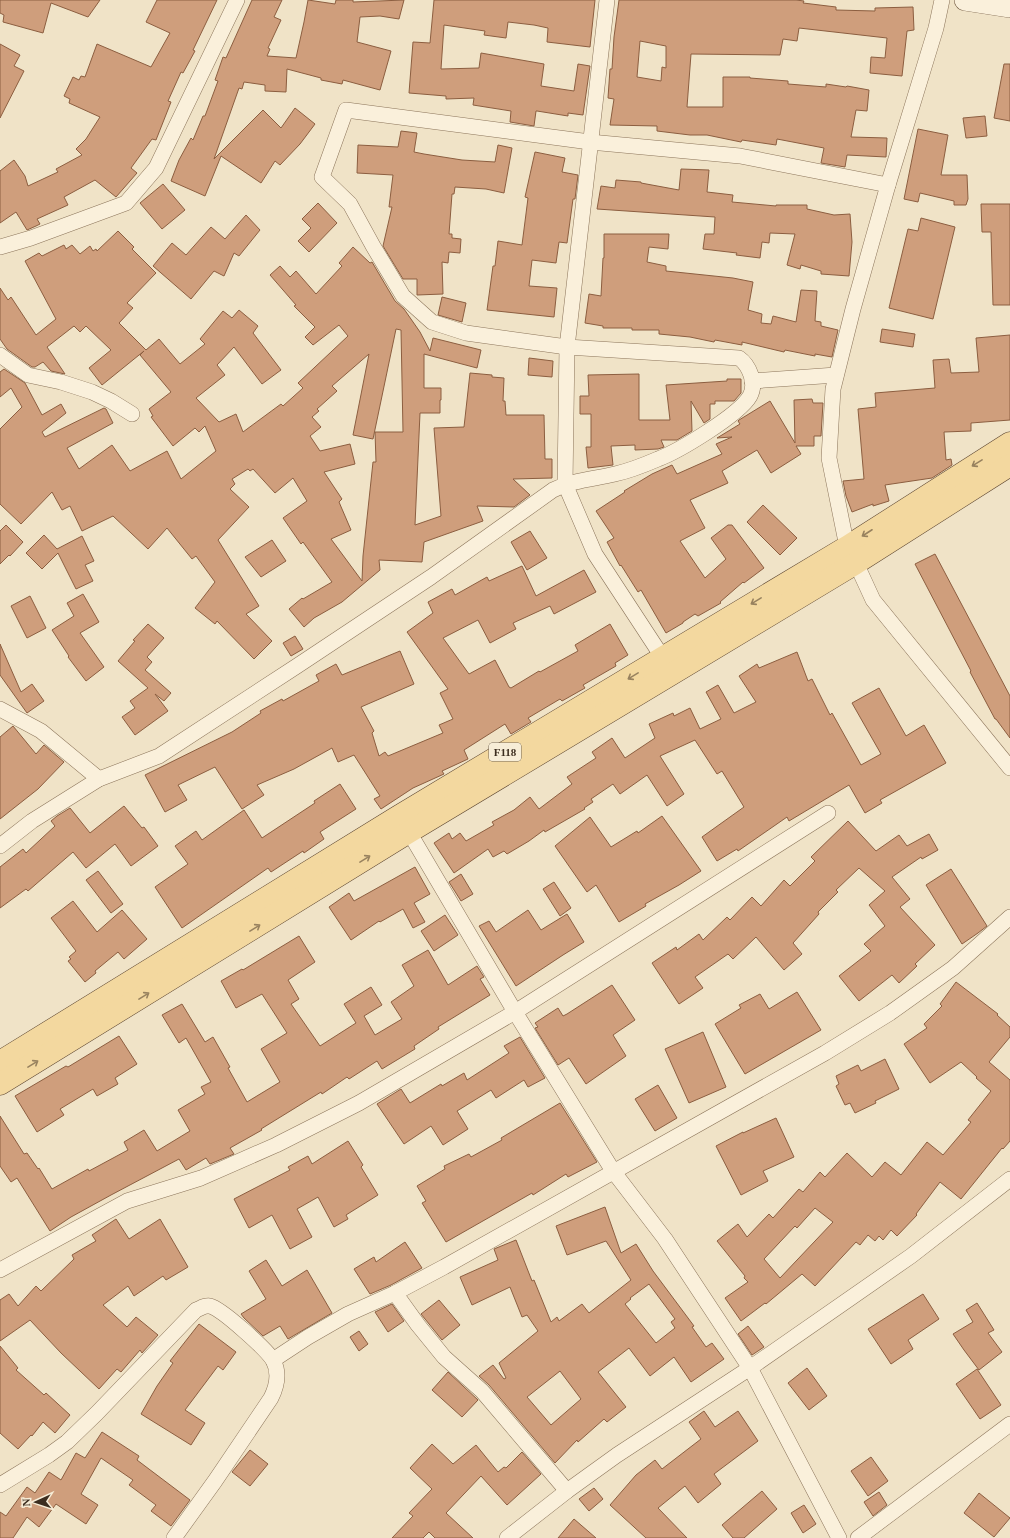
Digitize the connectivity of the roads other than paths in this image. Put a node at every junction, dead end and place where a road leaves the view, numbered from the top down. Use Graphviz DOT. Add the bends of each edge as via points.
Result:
graph roads {
  1 [pos="237,0"];
  2 [pos="607,0"];
  3 [pos="942,0"];
  4 [pos="965,0"];
  5 [pos="1010,7"];
  6 [pos="590,142"];
  7 [pos="888,185"];
  8 [pos="0,247"];
  9 [pos="566,347"];
  10 [pos="0,355"];
  11 [pos="836,375"];
  12 [pos="752,381"];
  13 [pos="132,414"];
  14 [pos="1010,443"];
  15 [pos="1010,465"];
  16 [pos="565,484"];
  17 [pos="851,555"];
  18 [pos="663,658"];
  19 [pos="0,709"];
  20 [pos="1010,768"];
  21 [pos="99,779"];
  22 [pos="828,813"];
  23 [pos="409,832"];
  24 [pos="0,846"];
  25 [pos="1010,917"];
  26 [pos="515,1012"];
  27 [pos="0,1062"];
  28 [pos="0,1084"];
  29 [pos="613,1171"];
  30 [pos="1010,1179"];
  31 [pos="0,1270"];
  32 [pos="395,1293"];
  33 [pos="273,1360"];
  34 [pos="750,1368"];
  35 [pos="1010,1424"];
  36 [pos="0,1485"];
  37 [pos="567,1491"];
  38 [pos="174,1538"];
  39 [pos="507,1538"];
  40 [pos="839,1538"];
  41 [pos="858,1538"];
  1 -- 8 [label="street" via="156,168 126,203"];
  2 -- 6 [label="street"];
  3 -- 7 [label="street" via="936,28"];
  4 -- 5 [label="main road"];
  6 -- 7 [label="street" via="740,156"];
  6 -- 9 [label="street"];
  6 -- 9 [label="street" via="346,110 322,177 350,204 403,296 432,322 466,334"];
  7 -- 11 [label="street"];
  9 -- 12 [label="street" via="731,356 746,362"];
  9 -- 16 [label="street"];
  10 -- 13 [label="street" via="28,376 61,382 92,392"];
  11 -- 12 [label="street"];
  11 -- 17 [label="street" via="829,458"];
  12 -- 16 [label="street" via="750,395 740,407 697,439 660,459 616,474"];
  14 -- 17 [label="main road, F118, one-way"];
  15 -- 17 [label="main road, F118"];
  16 -- 18 [label="street" via="596,554"];
  16 -- 21 [label="street" via="541,498 431,577 159,756"];
  17 -- 18 [label="main road, F118, one-way"];
  17 -- 20 [label="street" via="873,600"];
  17 -- 23 [label="main road, F118"];
  18 -- 27 [label="main road, F118, one-way" via="399,816"];
  19 -- 21 [label="street" via="40,731"];
  21 -- 24 [label="street" via="32,821"];
  22 -- 26 [label="street"];
  23 -- 26 [label="street"];
  28 -- 23 [label="main road, F118, one-way"];
  25 -- 29 [label="street" via="953,968 890,1013 825,1053"];
  26 -- 29 [label="street"];
  26 -- 31 [label="street" via="359,1103 276,1145 190,1182 127,1201"];
  29 -- 32 [label="street"];
  29 -- 34 [label="street" via="665,1240"];
  30 -- 34 [label="street" via="911,1256"];
  32 -- 33 [label="street" via="348,1314"];
  32 -- 37 [label="street" via="444,1357 482,1391"];
  33 -- 36 [label="street" via="256,1341 221,1311 211,1306 196,1310 67,1442"];
  33 -- 38 [label="street" via="277,1386 271,1398"];
  34 -- 37 [label="street"];
  34 -- 40 [label="street"];
  35 -- 41 [label="street"];
  37 -- 39 [label="street"];
}
